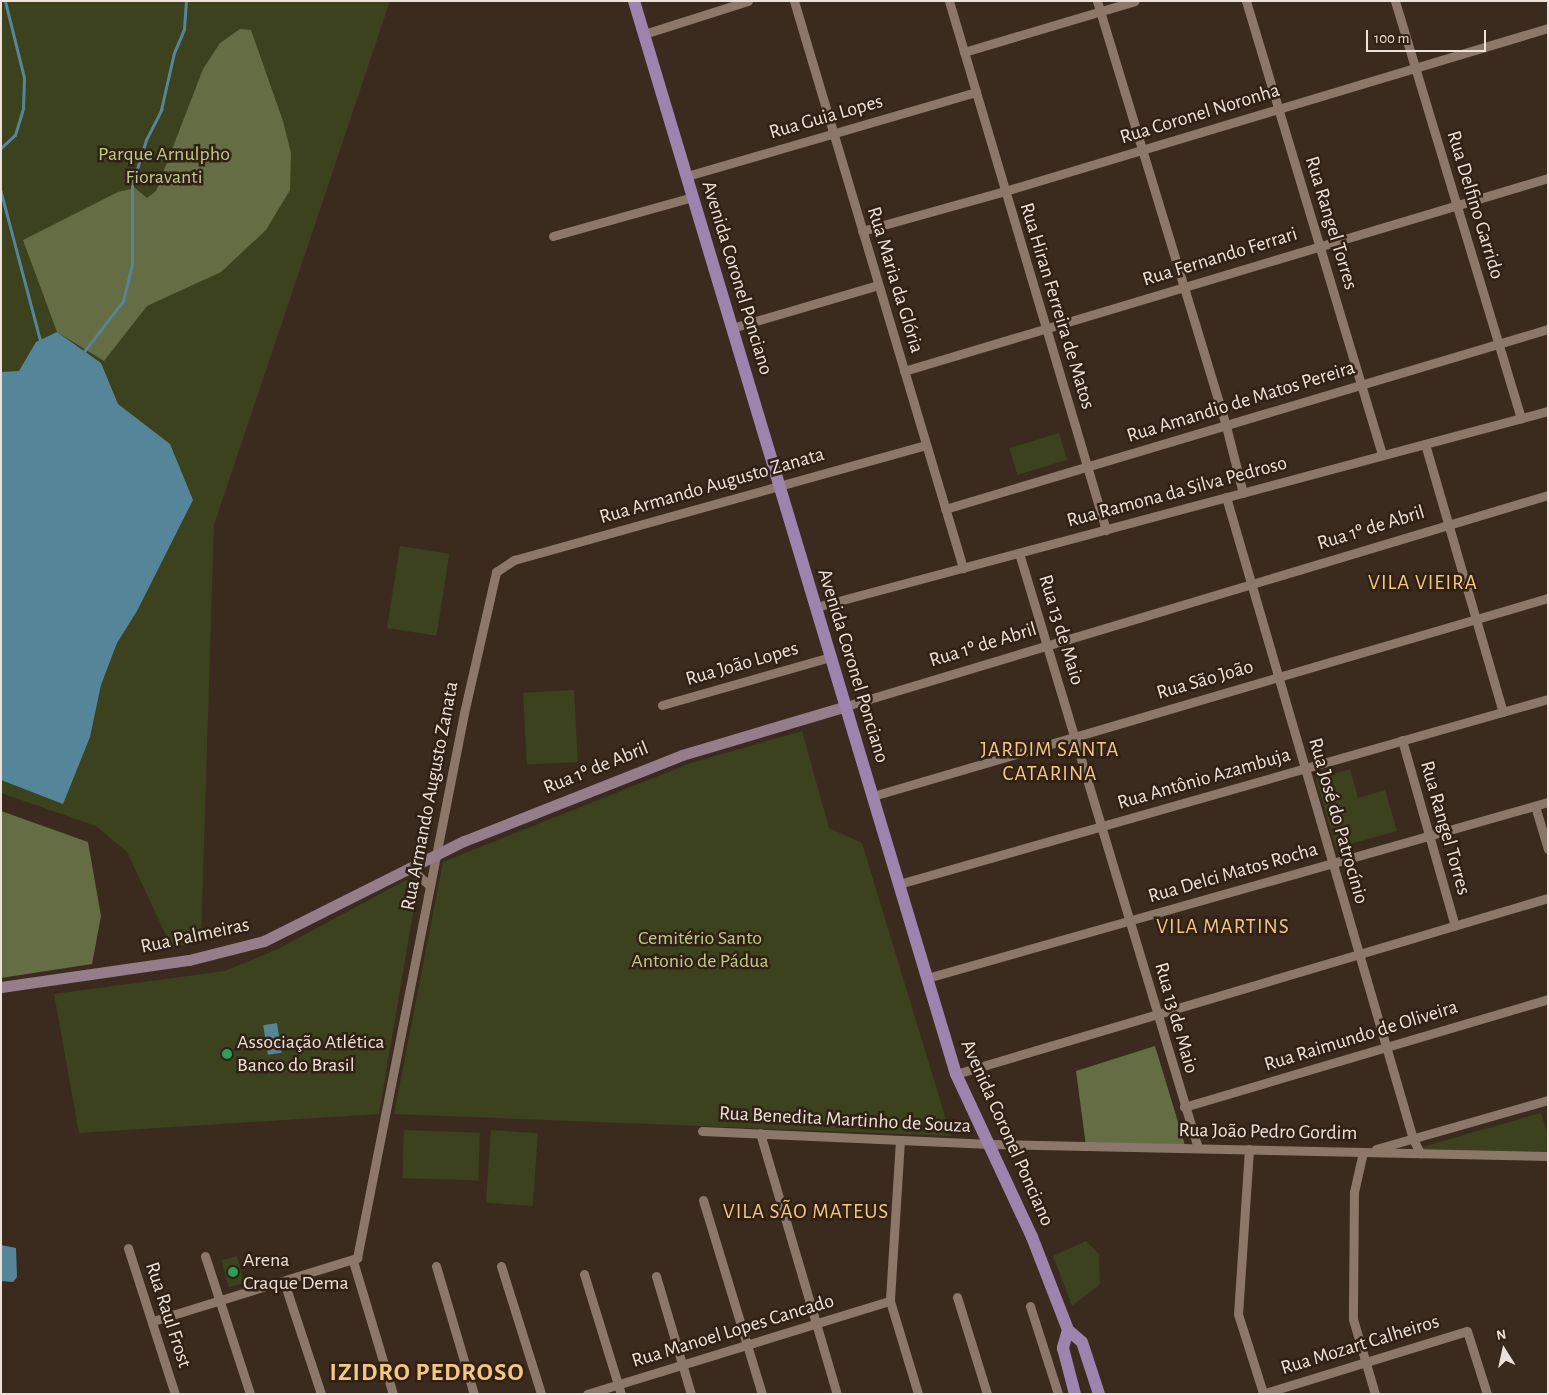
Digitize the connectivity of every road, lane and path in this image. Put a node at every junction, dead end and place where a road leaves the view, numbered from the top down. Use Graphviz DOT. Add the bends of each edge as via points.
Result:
graph roads {
  1 [pos="634,1"];
  2 [pos="748,1"];
  3 [pos="794,1"];
  4 [pos="949,1"];
  5 [pos="1097,1"];
  6 [pos="1135,1"];
  7 [pos="1246,1"];
  8 [pos="1395,1"];
  9 [pos="1100,11"];
  10 [pos="1548,28"];
  11 [pos="644,34"];
  12 [pos="964,52"];
  13 [pos="1414,66"];
  14 [pos="976,92"];
  15 [pos="1278,108"];
  16 [pos="833,133"];
  17 [pos="1142,150"];
  18 [pos="686,176"];
  19 [pos="1548,178"];
  20 [pos="1005,191"];
  21 [pos="693,196"];
  22 [pos="1457,206"];
  23 [pos="862,231"];
  24 [pos="553,236"];
  25 [pos="1319,245"];
  26 [pos="878,285"];
  27 [pos="1183,287"];
  28 [pos="732,328"];
  29 [pos="1046,329"];
  30 [pos="1548,329"];
  31 [pos="1499,344"];
  32 [pos="904,371"];
  33 [pos="1360,384"];
  34 [pos="1548,411"];
  35 [pos="1521,418"];
  36 [pos="1226,426"];
  37 [pos="1425,444"];
  38 [pos="926,445"];
  39 [pos="1382,456"];
  40 [pos="1087,467"];
  41 [pos="779,484"];
  42 [pos="1243,493"];
  43 [pos="1548,495"];
  44 [pos="1226,497"];
  45 [pos="945,509"];
  46 [pos="1448,525"];
  47 [pos="1106,530"];
  48 [pos="1020,553"];
  49 [pos="963,568"];
  50 [pos="1251,584"];
  51 [pos="1548,598"];
  52 [pos="816,607"];
  53 [pos="1476,619"];
  54 [pos="1047,645"];
  55 [pos="831,656"];
  56 [pos="1278,677"];
  57 [pos="1548,699"];
  58 [pos="662,705"];
  59 [pos="846,706"];
  60 [pos="1503,712"];
  61 [pos="1074,737"];
  62 [pos="1402,740"];
  63 [pos="1305,768"];
  64 [pos="873,796"];
  65 [pos="1548,802"];
  66 [pos="1535,806"];
  67 [pos="1101,826"];
  68 [pos="1429,836"];
  69 [pos="1548,849"];
  70 [pos="438,852"];
  71 [pos="1332,863"];
  72 [pos="410,868"];
  73 [pos="899,884"];
  74 [pos="429,886"];
  75 [pos="1548,898"];
  76 [pos="1129,921"];
  77 [pos="1455,926"];
  78 [pos="1359,954"];
  79 [pos="927,978"];
  80 [pos="1,987"];
  81 [pos="1548,999"];
  82 [pos="1156,1015"];
  83 [pos="1386,1047"];
  84 [pos="956,1074"];
  85 [pos="1548,1100"];
  86 [pos="1184,1107"];
  87 [pos="702,1131"];
  88 [pos="760,1134"];
  89 [pos="1413,1139"];
  90 [pos="900,1140"];
  91 [pos="988,1144"];
  92 [pos="1198,1148"];
  93 [pos="1249,1149"];
  94 [pos="1363,1152"];
  95 [pos="1420,1153"];
  96 [pos="1548,1156"];
  97 [pos="703,1200"];
  98 [pos="128,1248"];
  99 [pos="204,1256"];
  100 [pos="352,1261"];
  101 [pos="436,1266"];
  102 [pos="501,1266"];
  103 [pos="584,1274"];
  104 [pos="656,1276"];
  105 [pos="284,1282"];
  106 [pos="890,1297"];
  107 [pos="957,1297"];
  108 [pos="219,1301"];
  109 [pos="1030,1306"];
  110 [pos="153,1321"];
  111 [pos="816,1324"];
  112 [pos="1068,1330"];
  113 [pos="747,1345"];
  114 [pos="1364,1362"];
  115 [pos="682,1365"];
  116 [pos="1093,1376"];
  117 [pos="1071,1380"];
  118 [pos="618,1384"];
  119 [pos="175,1394"];
  120 [pos="250,1394"];
  121 [pos="321,1394"];
  122 [pos="393,1394"];
  123 [pos="474,1394"];
  124 [pos="541,1394"];
  125 [pos="587,1394"];
  126 [pos="621,1394"];
  127 [pos="691,1394"];
  128 [pos="762,1394"];
  129 [pos="838,1394"];
  130 [pos="918,1394"];
  131 [pos="987,1394"];
  132 [pos="1058,1394"];
  133 [pos="1074,1394"];
  134 [pos="1099,1394"];
  135 [pos="1263,1394"];
  136 [pos="1375,1394"];
  137 [pos="1487,1394"];
  1 -- 11 [label="main road, Avenida Coronel Ponciano"];
  2 -- 11 [label="street"];
  3 -- 16 [label="street, Rua Maria da Glória"];
  4 -- 12 [label="street, Rua Hiran Ferreira de Matos"];
  5 -- 9 [label="street"];
  6 -- 9 [label="street"];
  7 -- 15 [label="street, Rua Rangel Torres"];
  8 -- 13 [label="street, Rua Delfino Garrido"];
  9 -- 12 [label="street"];
  9 -- 17 [label="street"];
  10 -- 13 [label="street, Rua Coronel Noronha"];
  11 -- 18 [label="main road, Avenida Coronel Ponciano"];
  12 -- 14 [label="street, Rua Hiran Ferreira de Matos"];
  13 -- 15 [label="street, Rua Coronel Noronha"];
  13 -- 22 [label="street, Rua Delfino Garrido"];
  14 -- 16 [label="street, Rua Guia Lopes"];
  14 -- 20 [label="street, Rua Hiran Ferreira de Matos"];
  15 -- 17 [label="street, Rua Coronel Noronha"];
  15 -- 25 [label="street, Rua Rangel Torres"];
  16 -- 18 [label="street, Rua Guia Lopes"];
  16 -- 23 [label="street, Rua Maria da Glória"];
  17 -- 20 [label="street, Rua Coronel Noronha"];
  17 -- 27 [label="street"];
  18 -- 21 [label="main road, Avenida Coronel Ponciano"];
  19 -- 22 [label="street, Rua Fernando Ferrari"];
  20 -- 23 [label="street, Rua Coronel Noronha"];
  20 -- 29 [label="street, Rua Hiran Ferreira de Matos"];
  21 -- 24 [label="street"];
  21 -- 28 [label="main road, Avenida Coronel Ponciano"];
  22 -- 25 [label="street, Rua Fernando Ferrari"];
  22 -- 31 [label="street, Rua Delfino Garrido"];
  23 -- 26 [label="street, Rua Maria da Glória"];
  25 -- 27 [label="street, Rua Fernando Ferrari"];
  25 -- 33 [label="street, Rua Rangel Torres"];
  26 -- 28 [label="street"];
  26 -- 32 [label="street, Rua Maria da Glória"];
  27 -- 29 [label="street, Rua Fernando Ferrari"];
  27 -- 36 [label="street"];
  28 -- 41 [label="main road, Avenida Coronel Ponciano"];
  29 -- 32 [label="street, Rua Fernando Ferrari"];
  29 -- 40 [label="street, Rua Hiran Ferreira de Matos"];
  30 -- 31 [label="street, Rua Amandio de Matos Pereira"];
  31 -- 33 [label="street, Rua Amandio de Matos Pereira"];
  31 -- 35 [label="street, Rua Delfino Garrido"];
  32 -- 38 [label="street, Rua Maria da Glória"];
  33 -- 36 [label="street, Rua Amandio de Matos Pereira"];
  33 -- 39 [label="street, Rua Rangel Torres"];
  34 -- 35 [label="street, Rua Ramona da Silva Pedroso"];
  35 -- 37 [label="street, Rua Ramona da Silva Pedroso"];
  36 -- 40 [label="street, Rua Amandio de Matos Pereira"];
  36 -- 42 [label="street"];
  37 -- 39 [label="street, Rua Ramona da Silva Pedroso"];
  37 -- 46 [label="street"];
  38 -- 41 [label="street, Rua Armando Augusto Zanata"];
  38 -- 45 [label="street, Rua Maria da Glória"];
  39 -- 42 [label="street, Rua Ramona da Silva Pedroso"];
  40 -- 45 [label="street, Rua Amandio de Matos Pereira"];
  40 -- 47 [label="street, Rua Hiran Ferreira de Matos"];
  41 -- 52 [label="main road, Avenida Coronel Ponciano"];
  41 -- 70 [label="street, Rua Armando Augusto Zanata" via="514,560 496,572 464,713"];
  42 -- 44 [label="street, Rua Ramona da Silva Pedroso"];
  43 -- 46 [label="street, Rua 1º de Abril"];
  44 -- 47 [label="street, Rua Ramona da Silva Pedroso"];
  44 -- 50 [label="street, Rua José do Patrocínio"];
  45 -- 49 [label="street, Rua Maria da Glória"];
  46 -- 50 [label="street, Rua 1º de Abril"];
  46 -- 53 [label="street"];
  47 -- 48 [label="street, Rua Ramona da Silva Pedroso"];
  48 -- 49 [label="street, Rua Ramona da Silva Pedroso"];
  48 -- 54 [label="street, Rua 13 de Maio"];
  49 -- 52 [label="street, Rua Ramona da Silva Pedroso"];
  50 -- 54 [label="street, Rua 1º de Abril"];
  50 -- 56 [label="street, Rua José do Patrocínio"];
  51 -- 53 [label="street, Rua São João"];
  52 -- 55 [label="main road, Avenida Coronel Ponciano"];
  53 -- 56 [label="street, Rua São João"];
  53 -- 60 [label="street"];
  54 -- 59 [label="street, Rua 1º de Abril"];
  54 -- 61 [label="street, Rua 13 de Maio"];
  55 -- 58 [label="street, Rua João Lopes"];
  55 -- 59 [label="main road, Avenida Coronel Ponciano"];
  56 -- 61 [label="street, Rua São João"];
  56 -- 63 [label="street, Rua José do Patrocínio"];
  57 -- 60 [label="street, Rua Antônio Azambuja"];
  59 -- 64 [label="main road, Avenida Coronel Ponciano"];
  59 -- 70 [label="street, Rua 1º de Abril" via="682,755"];
  60 -- 62 [label="street, Rua Antônio Azambuja"];
  61 -- 64 [label="street, Rua São João"];
  61 -- 67 [label="street, Rua 13 de Maio"];
  62 -- 63 [label="street, Rua Antônio Azambuja"];
  62 -- 68 [label="street, Rua Rangel Torres"];
  63 -- 67 [label="street, Rua Antônio Azambuja"];
  63 -- 71 [label="street, Rua José do Patrocínio"];
  64 -- 73 [label="main road, Avenida Coronel Ponciano"];
  65 -- 66 [label="street, Rua Delci Matos Rocha"];
  66 -- 68 [label="street, Rua Delci Matos Rocha"];
  66 -- 69 [label="street"];
  67 -- 73 [label="street, Rua Antônio Azambuja"];
  67 -- 76 [label="street, Rua 13 de Maio"];
  68 -- 71 [label="street, Rua Delci Matos Rocha"];
  68 -- 77 [label="street, Rua Rangel Torres"];
  70 -- 72 [label="street, Rua Palmeiras"];
  70 -- 74 [label="street, Rua Armando Augusto Zanata"];
  71 -- 76 [label="street, Rua Delci Matos Rocha"];
  71 -- 78 [label="street, Rua José do Patrocínio"];
  72 -- 74 [label="street"];
  72 -- 80 [label="street, Rua Palmeiras" via="290,928 233,950"];
  73 -- 79 [label="main road, Avenida Coronel Ponciano"];
  74 -- 100 [label="street, Rua Armando Augusto Zanata" via="357,1258"];
  75 -- 77 [label="street"];
  76 -- 79 [label="street, Rua Delci Matos Rocha"];
  76 -- 82 [label="street, Rua 13 de Maio"];
  77 -- 78 [label="street"];
  78 -- 82 [label="street"];
  78 -- 83 [label="street, Rua José do Patrocínio"];
  79 -- 84 [label="main road, Avenida Coronel Ponciano"];
  81 -- 83 [label="street, Rua Raimundo de Oliveira"];
  82 -- 84 [label="street"];
  82 -- 86 [label="street, Rua 13 de Maio"];
  83 -- 86 [label="street, Rua Raimundo de Oliveira"];
  83 -- 89 [label="street, Rua José do Patrocínio"];
  84 -- 91 [label="main road, Avenida Coronel Ponciano"];
  85 -- 89 [label="street"];
  86 -- 92 [label="street, Rua 13 de Maio"];
  87 -- 88 [label="street, Rua Benedita Martinho de Souza"];
  88 -- 90 [label="street, Rua Benedita Martinho de Souza"];
  88 -- 111 [label="street"];
  89 -- 94 [label="street"];
  89 -- 95 [label="street, Rua José do Patrocínio"];
  90 -- 91 [label="street, Rua Benedita Martinho de Souza"];
  90 -- 106 [label="street"];
  91 -- 92 [label="street, Rua João Pedro Gordim"];
  91 -- 112 [label="main road, Avenida Coronel Ponciano" via="1032,1237"];
  92 -- 93 [label="street, Rua João Pedro Gordim"];
  93 -- 94 [label="street, Rua João Pedro Gordim"];
  93 -- 135 [label="street" via="1238,1314"];
  94 -- 95 [label="street, Rua João Pedro Gordim"];
  94 -- 114 [label="street" via="1354,1192 1352,1311"];
  95 -- 96 [label="street, Rua João Pedro Gordim"];
  97 -- 113 [label="street"];
  98 -- 110 [label="street, Rua Raul Frost"];
  99 -- 108 [label="street"];
  100 -- 105 [label="street"];
  100 -- 122 [label="street"];
  101 -- 123 [label="street"];
  102 -- 124 [label="street"];
  103 -- 118 [label="street"];
  104 -- 115 [label="street"];
  105 -- 108 [label="street"];
  105 -- 121 [label="street"];
  106 -- 111 [label="street, Rua Manoel Lopes Cancado"];
  106 -- 130 [label="street"];
  107 -- 131 [label="street"];
  108 -- 110 [label="street"];
  108 -- 120 [label="street"];
  109 -- 132 [label="street"];
  110 -- 119 [label="street, Rua Raul Frost"];
  111 -- 113 [label="street, Rua Manoel Lopes Cancado"];
  111 -- 129 [label="street"];
  112 -- 116 [label="main road, Avenida Coronel Ponciano" via="1082,1342"];
  112 -- 117 [label="main road, Avenida Coronel Ponciano" via="1064,1348"];
  113 -- 115 [label="street, Rua Manoel Lopes Cancado"];
  113 -- 128 [label="street"];
  114 -- 135 [label="street, Rua Mozart Calheiros"];
  114 -- 136 [label="street"];
  114 -- 137 [label="street, Rua Mozart Calheiros" via="1467,1330"];
  115 -- 118 [label="street, Rua Manoel Lopes Cancado"];
  115 -- 127 [label="street"];
  116 -- 117 [label="main road" via="1080,1373"];
  116 -- 134 [label="main road, Avenida Coronel Ponciano"];
  117 -- 133 [label="main road, Avenida Coronel Ponciano"];
  118 -- 125 [label="street, Rua Manoel Lopes Cancado"];
  118 -- 126 [label="street"];
}
